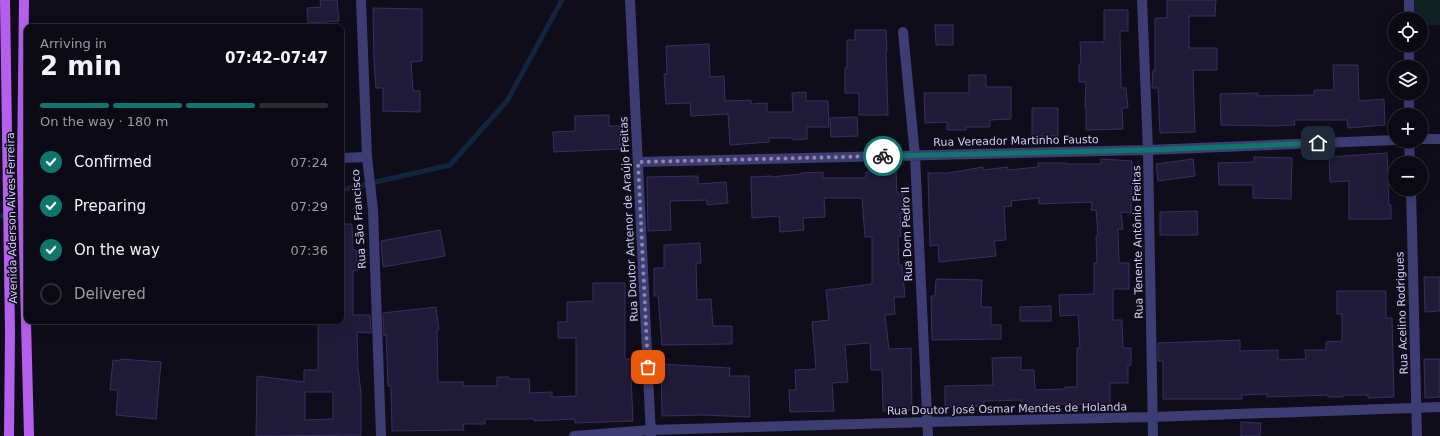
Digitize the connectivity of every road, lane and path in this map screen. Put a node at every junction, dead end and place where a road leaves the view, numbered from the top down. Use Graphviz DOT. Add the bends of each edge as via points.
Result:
graph roads {
  1 [pos="5,0"];
  2 [pos="24,0"];
  3 [pos="361,0"];
  4 [pos="630,0"];
  5 [pos="1142,0"];
  6 [pos="1409,0"];
  7 [pos="1409,12"];
  8 [pos="903,32"];
  9 [pos="1440,139"];
  10 [pos="1388,140"];
  11 [pos="1428,140"];
  12 [pos="1148,150"];
  13 [pos="915,156"];
  14 [pos="367,157"];
  15 [pos="344,158"];
  16 [pos="638,162"];
  17 [pos="7,168"];
  18 [pos="24,170"];
  19 [pos="1410,196"];
  20 [pos="27,324"];
  21 [pos="1440,407"];
  22 [pos="1417,408"];
  23 [pos="1153,417"];
  24 [pos="927,422"];
  25 [pos="651,433"];
  26 [pos="9,436"];
  27 [pos="29,436"];
  28 [pos="381,436"];
  29 [pos="574,436"];
  30 [pos="928,436"];
  31 [pos="1153,436"];
  32 [pos="1417,436"];
  1 -- 17 [label="main road, Avenida Aderson Alves Ferreira"];
  2 -- 18 [label="main road, Avenida Aderson Alves Ferreira"];
  3 -- 14 [label="street, Rua São Francisco"];
  4 -- 16 [label="street, Rua Doutor Antenor de Araújo Freitas"];
  5 -- 12 [label="street, Rua Tenente Antônio Freitas"];
  6 -- 7 [label="street"];
  8 -- 13 [label="street, Rua Dom Pedro II"];
  9 -- 11 [label="street"];
  10 -- 12 [label="street, Rua Vereador Martinho Fausto"];
  12 -- 13 [label="street, Rua Vereador Martinho Fausto"];
  12 -- 23 [label="street, Rua Tenente Antônio Freitas"];
  13 -- 16 [label="street, Rua Vereador Martinho Fausto"];
  13 -- 24 [label="street, Rua Dom Pedro II"];
  14 -- 15 [label="street"];
  14 -- 28 [label="street, Rua São Francisco" via="373,210"];
  16 -- 25 [label="street, Rua Doutor Antenor de Araújo Freitas"];
  17 -- 18 [label="street"];
  17 -- 26 [label="main road, Avenida Aderson Alves Ferreira"];
  19 -- 22 [label="street, Rua Acelino Rodrigues"];
  20 -- 27 [label="main road, Avenida Aderson Alves Ferreira"];
  21 -- 22 [label="street, Rua Doutor José Osmar Mendes de Holanda"];
  22 -- 23 [label="street, Rua Doutor José Osmar Mendes de Holanda"];
  22 -- 32 [label="street, Rua Acelino Rodrigues"];
  23 -- 24 [label="street, Rua Doutor José Osmar Mendes de Holanda"];
  23 -- 31 [label="street, Rua Tenente Antônio Freitas"];
  24 -- 25 [label="street, Rua Doutor José Osmar Mendes de Holanda"];
  24 -- 30 [label="street, Rua Dom Pedro II"];
  25 -- 29 [label="street, Rua Doutor José Osmar Mendes de Holanda"];
}
